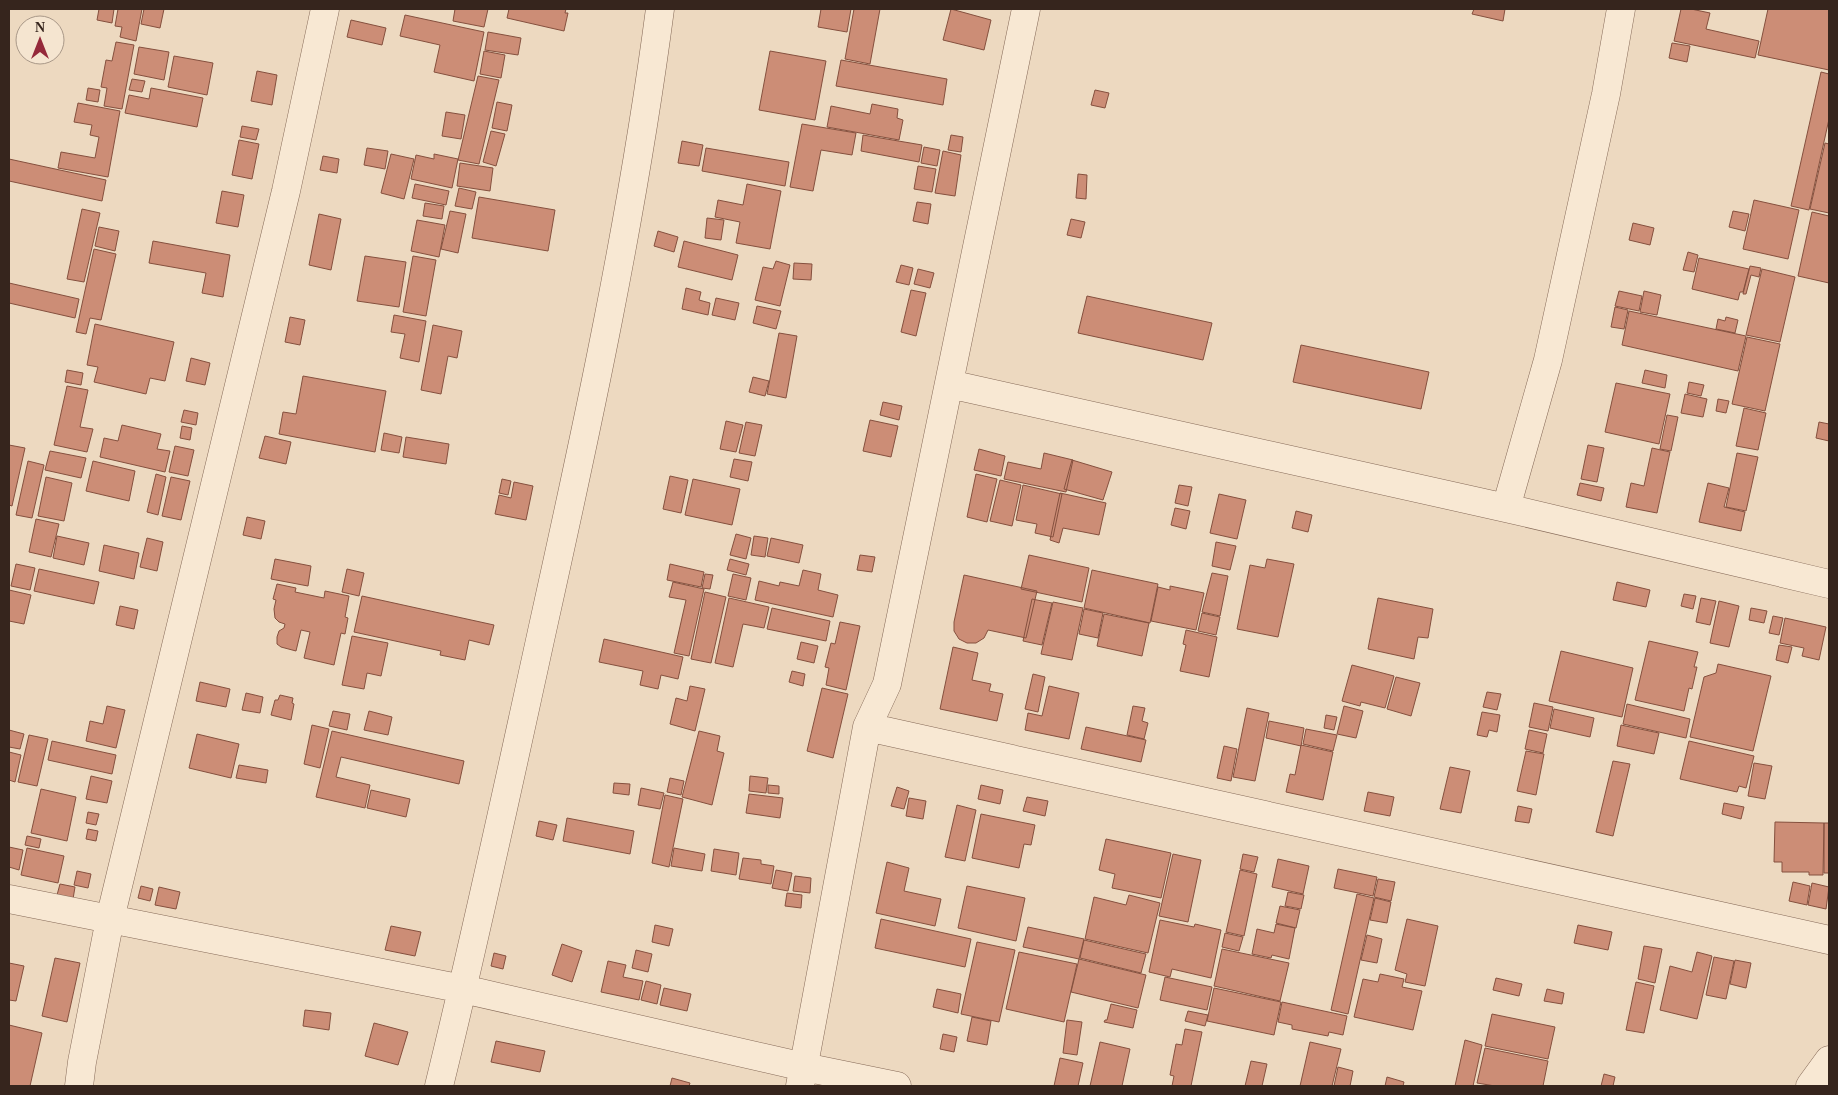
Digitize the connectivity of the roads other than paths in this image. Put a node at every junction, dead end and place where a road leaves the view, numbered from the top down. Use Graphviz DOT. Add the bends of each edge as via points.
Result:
graph roads {
  1 [pos="325,9"];
  2 [pos="660,9"];
  3 [pos="1026,9"];
  4 [pos="1621,9"];
  5 [pos="949,384"];
  6 [pos="1506,508"];
  7 [pos="1829,584"];
  8 [pos="867,727"];
  9 [pos="9,899"];
  10 [pos="110,919"];
  11 [pos="1829,940"];
  12 [pos="463,989"];
  13 [pos="1829,1060"];
  14 [pos="802,1077"];
  15 [pos="79,1086"];
  16 [pos="439,1086"];
  17 [pos="897,1086"];
  18 [pos="1810,1086"];
  1 -- 10 [label="street" via="286,191"];
  2 -- 12 [label="street" via="648,104 593,400"];
  3 -- 5 [label="street"];
  4 -- 6 [label="street" via="1606,94 1548,360"];
  5 -- 6 [label="street"];
  5 -- 8 [label="street" via="887,684"];
  6 -- 7 [label="street"];
  8 -- 11 [label="street"];
  8 -- 14 [label="street"];
  9 -- 10 [label="street"];
  10 -- 12 [label="street"];
  10 -- 15 [label="street"];
  12 -- 14 [label="street"];
  12 -- 16 [label="street"];
  13 -- 18 [label="street"];
  14 -- 17 [label="street"];
}
